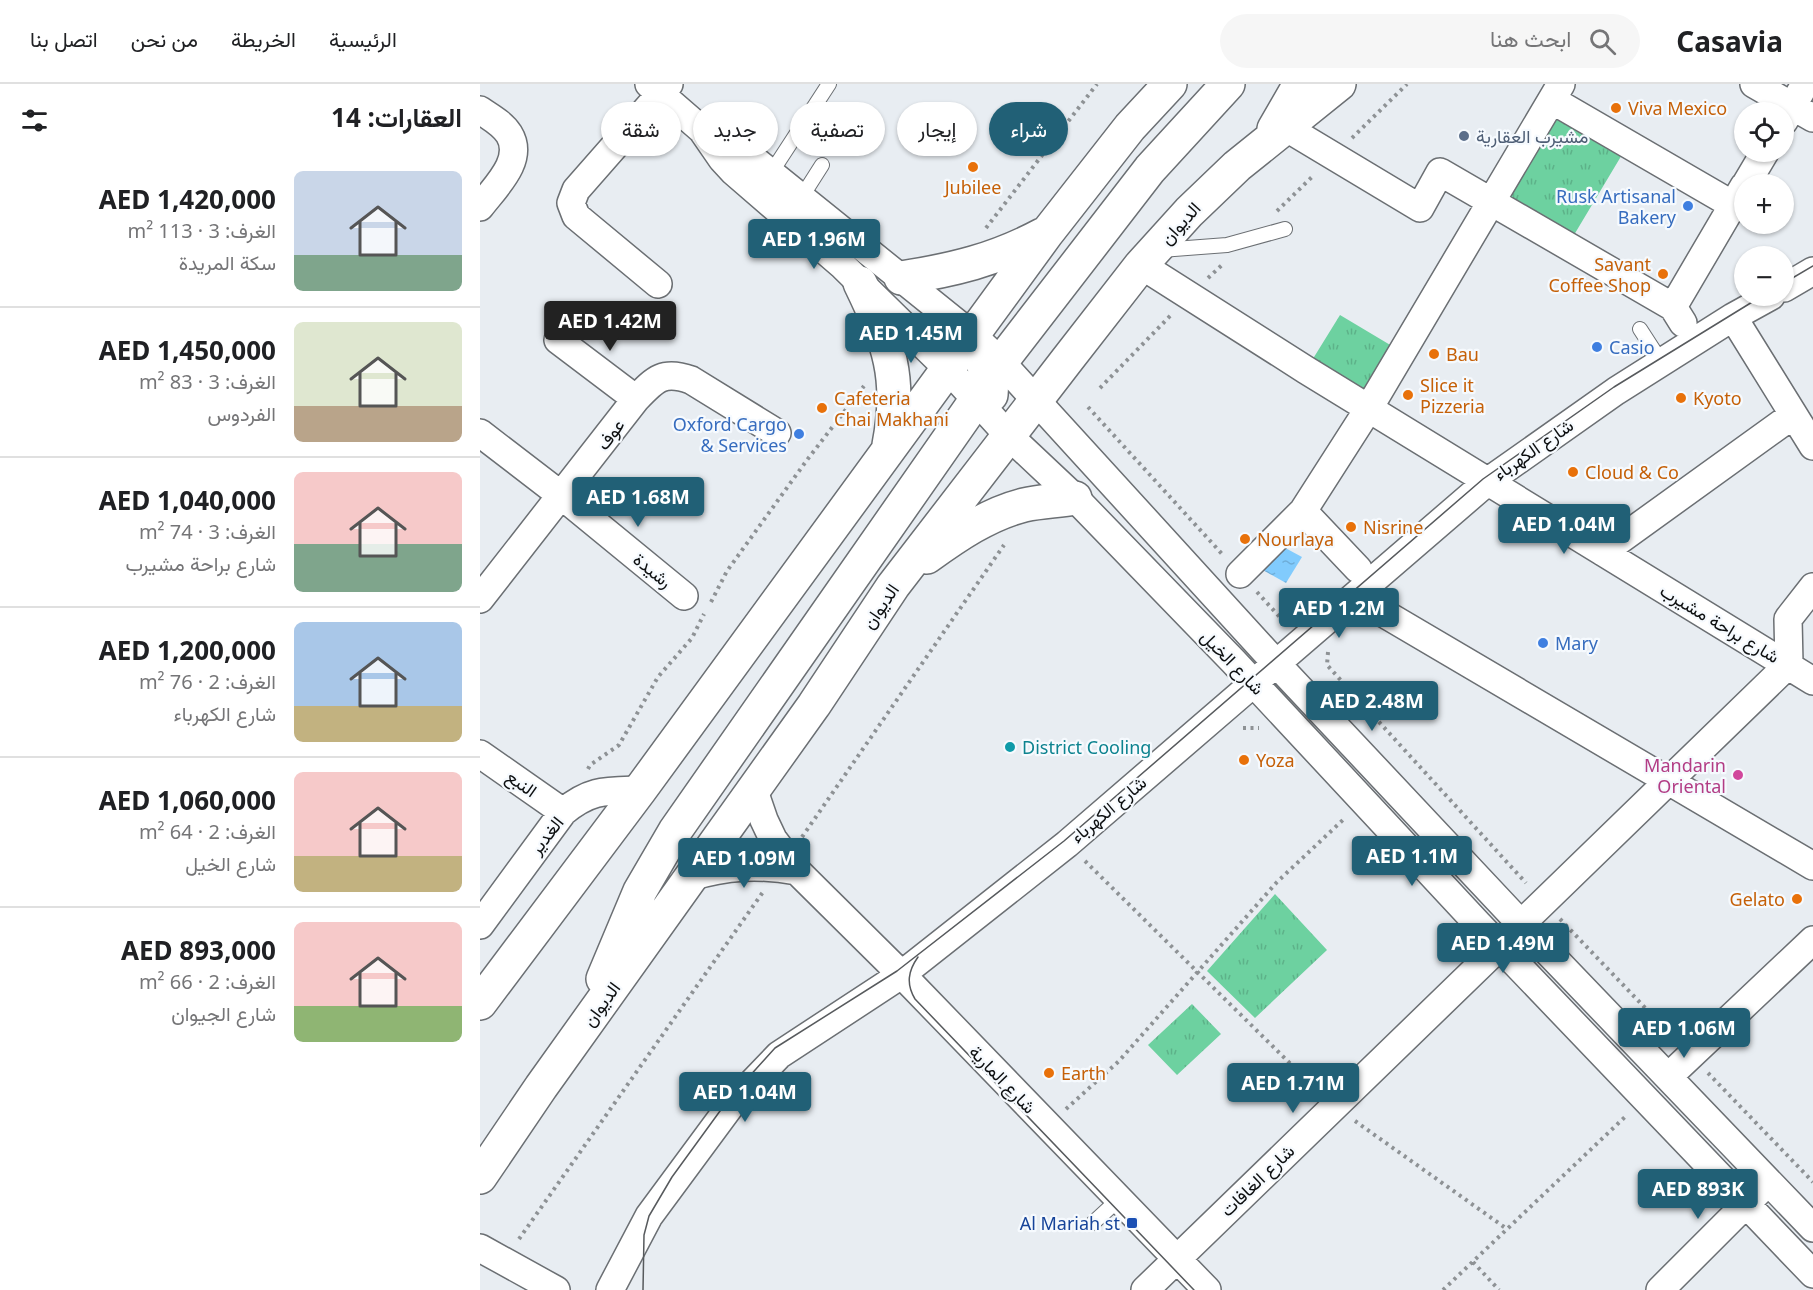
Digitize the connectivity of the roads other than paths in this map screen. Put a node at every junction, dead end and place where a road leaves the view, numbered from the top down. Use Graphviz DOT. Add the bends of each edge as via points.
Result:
graph roads {
  1 [pos="830,84"];
  2 [pos="1170,84"];
  3 [pos="1228,84"];
  4 [pos="1300,84"];
  5 [pos="1339,84"];
  6 [pos="1754,84"];
  7 [pos="659,87"];
  8 [pos="1557,92"];
  9 [pos="1798,107"];
  10 [pos="480,110"];
  11 [pos="693,121"];
  12 [pos="1278,133"];
  13 [pos="720,156"];
  14 [pos="749,156"];
  15 [pos="822,165"];
  16 [pos="771,173"];
  17 [pos="1734,188"];
  18 [pos="801,198"];
  19 [pos="1492,202"];
  20 [pos="1734,206"];
  21 [pos="480,207"];
  22 [pos="1285,230"];
  23 [pos="1047,233"];
  24 [pos="1148,258"];
  25 [pos="1813,272"];
  26 [pos="901,278"];
  27 [pos="1794,282"];
  28 [pos="860,283"];
  29 [pos="658,284"];
  30 [pos="1753,306"];
  31 [pos="1733,317"];
  32 [pos="1640,329"];
  33 [pos="973,336"];
  34 [pos="558,340"];
  35 [pos="1001,362"];
  36 [pos="1662,363"];
  37 [pos="947,368"];
  38 [pos="1037,398"];
  39 [pos="636,399"];
  40 [pos="977,399"];
  41 [pos="1369,408"];
  42 [pos="1793,415"];
  43 [pos="480,433"];
  44 [pos="777,433"];
  45 [pos="1008,435"];
  46 [pos="1813,446"];
  47 [pos="888,450"];
  48 [pos="1487,482"];
  49 [pos="562,496"];
  50 [pos="1075,498"];
  51 [pos="1303,511"];
  52 [pos="1603,552"];
  53 [pos="1358,569"];
  54 [pos="1240,574"];
  55 [pos="893,586"];
  56 [pos="1813,587"];
  57 [pos="684,596"];
  58 [pos="480,598"];
  59 [pos="1368,604"];
  60 [pos="1277,663"];
  61 [pos="1789,664"];
  62 [pos="1813,681"];
  63 [pos="1254,684"];
  64 [pos="480,754"];
  65 [pos="1668,782"];
  66 [pos="753,788"];
  67 [pos="640,790"];
  68 [pos="563,812"];
  69 [pos="788,865"];
  70 [pos="1813,866"];
  71 [pos="690,877"];
  72 [pos="1478,924"];
  73 [pos="1521,924"];
  74 [pos="480,925"];
  75 [pos="1813,940"];
  76 [pos="1500,946"];
  77 [pos="1473,971"];
  78 [pos="901,975"];
  79 [pos="480,1002"];
  80 [pos="584,1027"];
  81 [pos="1669,1076"];
  82 [pos="480,1177"];
  83 [pos="1768,1182"];
  84 [pos="1119,1199"];
  85 [pos="1746,1204"];
  86 [pos="1093,1223"];
  87 [pos="1813,1228"];
  88 [pos="492,1255"];
  89 [pos="1177,1259"];
  90 [pos="1813,1274"];
  91 [pos="556,1290"];
  92 [pos="610,1290"];
  93 [pos="1145,1290"];
  94 [pos="1207,1290"];
  95 [pos="1660,1290"];
  1 -- 16 [label="lane"];
  2 -- 23 [label="main road" via="1123,135"];
  3 -- 35 [label="main road" via="1150,169"];
  4 -- 12 [label="main road" via="1281,115"];
  5 -- 12 [label="main road, الديوان"];
  6 -- 9 [label="street"];
  7 -- 11 [label="street"];
  7 -- 29 [label="street" via="576,190 571,203 576,216"];
  8 -- 17 [label="street"];
  8 -- 19 [label="street"];
  10 -- 21 [label="street" via="508,133 514,152 507,171"];
  12 -- 19 [label="street" via="1420,208 1440,172"];
  12 -- 24 [label="main road, الديوان" via="1206,195"];
  13 -- 28 [label="street, شارع الخيل"];
  14 -- 16 [label="street, شارع الخيل"];
  15 -- 18 [label="lane"];
  16 -- 18 [label="street, شارع الخيل"];
  18 -- 26 [label="street, شارع الخيل"];
  19 -- 20 [label="street" via="1678,315"];
  19 -- 41 [label="street"];
  22 -- 24 [label="lane" via="1227,245"];
  23 -- 26 [label="main road" via="982,262"];
  23 -- 33 [label="main road"];
  24 -- 38 [label="main road, الديوان"];
  24 -- 41 [label="street, شارع براحة مشيرب"];
  25 -- 27 [label="street"];
  26 -- 33 [label="street, شارع الخيل"];
  28 -- 37 [label="street, شارع الخيل"];
  28 -- 47 [label="main road" via="880,326 894,374 894,421"];
  30 -- 31 [label="street, شارع الكهرباء"];
  31 -- 36 [label="street, شارع الكهرباء"];
  31 -- 42 [label="street"];
  32 -- 36 [label="lane"];
  33 -- 35 [label="street, شارع الخيل"];
  33 -- 37 [label="main road"];
  33 -- 40 [label="main road" via="986,372"];
  34 -- 39 [label="street"];
  35 -- 38 [label="street, شارع الخيل"];
  35 -- 45 [label="main road" via="990,393"];
  36 -- 48 [label="street, شارع الكهرباء"];
  37 -- 40 [label="street, شارع الخيل"];
  37 -- 47 [label="main road"];
  38 -- 45 [label="main road, الديوان"];
  38 -- 60 [label="street, شارع الخيل"];
  39 -- 44 [label="street, عوف" via="651,382 676,375 691,380"];
  39 -- 49 [label="street, عوف"];
  40 -- 45 [label="street, شارع الخيل"];
  40 -- 80 [label="main road" via="658,858 640,891"];
  41 -- 48 [label="street, شارع براحة مشيرب"];
  41 -- 51 [label="street"];
  42 -- 46 [label="street"];
  42 -- 52 [label="street"];
  43 -- 49 [label="street, رشيدة"];
  45 -- 50 [label="street, شارع الخيل"];
  45 -- 55 [label="main road, الديوان"];
  47 -- 67 [label="main road"];
  48 -- 52 [label="street, شارع براحة مشيرب"];
  48 -- 60 [label="street, شارع الكهرباء"];
  49 -- 57 [label="street, رشيدة"];
  49 -- 58 [label="street, عوف"];
  50 -- 55 [label="main road" via="1025,505 984,520 941,547"];
  50 -- 63 [label="street, شارع الخيل"];
  51 -- 53 [label="street"];
  51 -- 54 [label="street"];
  52 -- 61 [label="street, شارع براحة مشيرب"];
  55 -- 66 [label="main road, الديوان"];
  56 -- 61 [label="street" via="1788,619"];
  59 -- 65 [label="street"];
  60 -- 63 [label="street, شارع الكهرباء"];
  60 -- 73 [label="street, شارع الخيل"];
  61 -- 62 [label="street"];
  61 -- 65 [label="street, شارع براحة مشيرب"];
  63 -- 72 [label="street, شارع الخيل"];
  63 -- 78 [label="street, شارع الكهرباء" via="1067,844"];
  64 -- 68 [label="street, النبع"];
  65 -- 70 [label="street"];
  65 -- 73 [label="street, شارع براحة مشيرب"];
  66 -- 69 [label="street, شارع المارية"];
  66 -- 71 [label="main road, الديوان"];
  67 -- 68 [label="street, الغدير" via="580,798"];
  67 -- 79 [label="main road"];
  68 -- 74 [label="street, الغدير" via="511,871"];
  69 -- 71 [label="street" via="734,867"];
  69 -- 78 [label="street, شارع المارية"];
  71 -- 80 [label="main road, الديوان"];
  72 -- 76 [label="street, شارع الخيل"];
  72 -- 77 [label="street"];
  73 -- 81 [label="street, شارع الخيل"];
  75 -- 81 [label="street"];
  76 -- 77 [label="street, شارع الغافات"];
  76 -- 85 [label="street, شارع الخيل"];
  77 -- 89 [label="street, شارع الغافات"];
  78 -- 84 [label="street, شارع المارية"];
  78 -- 92 [label="street, شارع الكهرباء" via="779,1055 730,1104 649,1216"];
  80 -- 82 [label="main road, الديوان"];
  81 -- 83 [label="street, شارع الخيل"];
  83 -- 85 [label="street"];
  83 -- 87 [label="street, شارع الخيل"];
  84 -- 86 [label="lane"];
  84 -- 89 [label="street, شارع المارية"];
  85 -- 90 [label="street, شارع الخيل"];
  85 -- 95 [label="street"];
  88 -- 91 [label="street"];
  89 -- 93 [label="street, شارع الغافات"];
  89 -- 94 [label="street, شارع المارية"];
}
